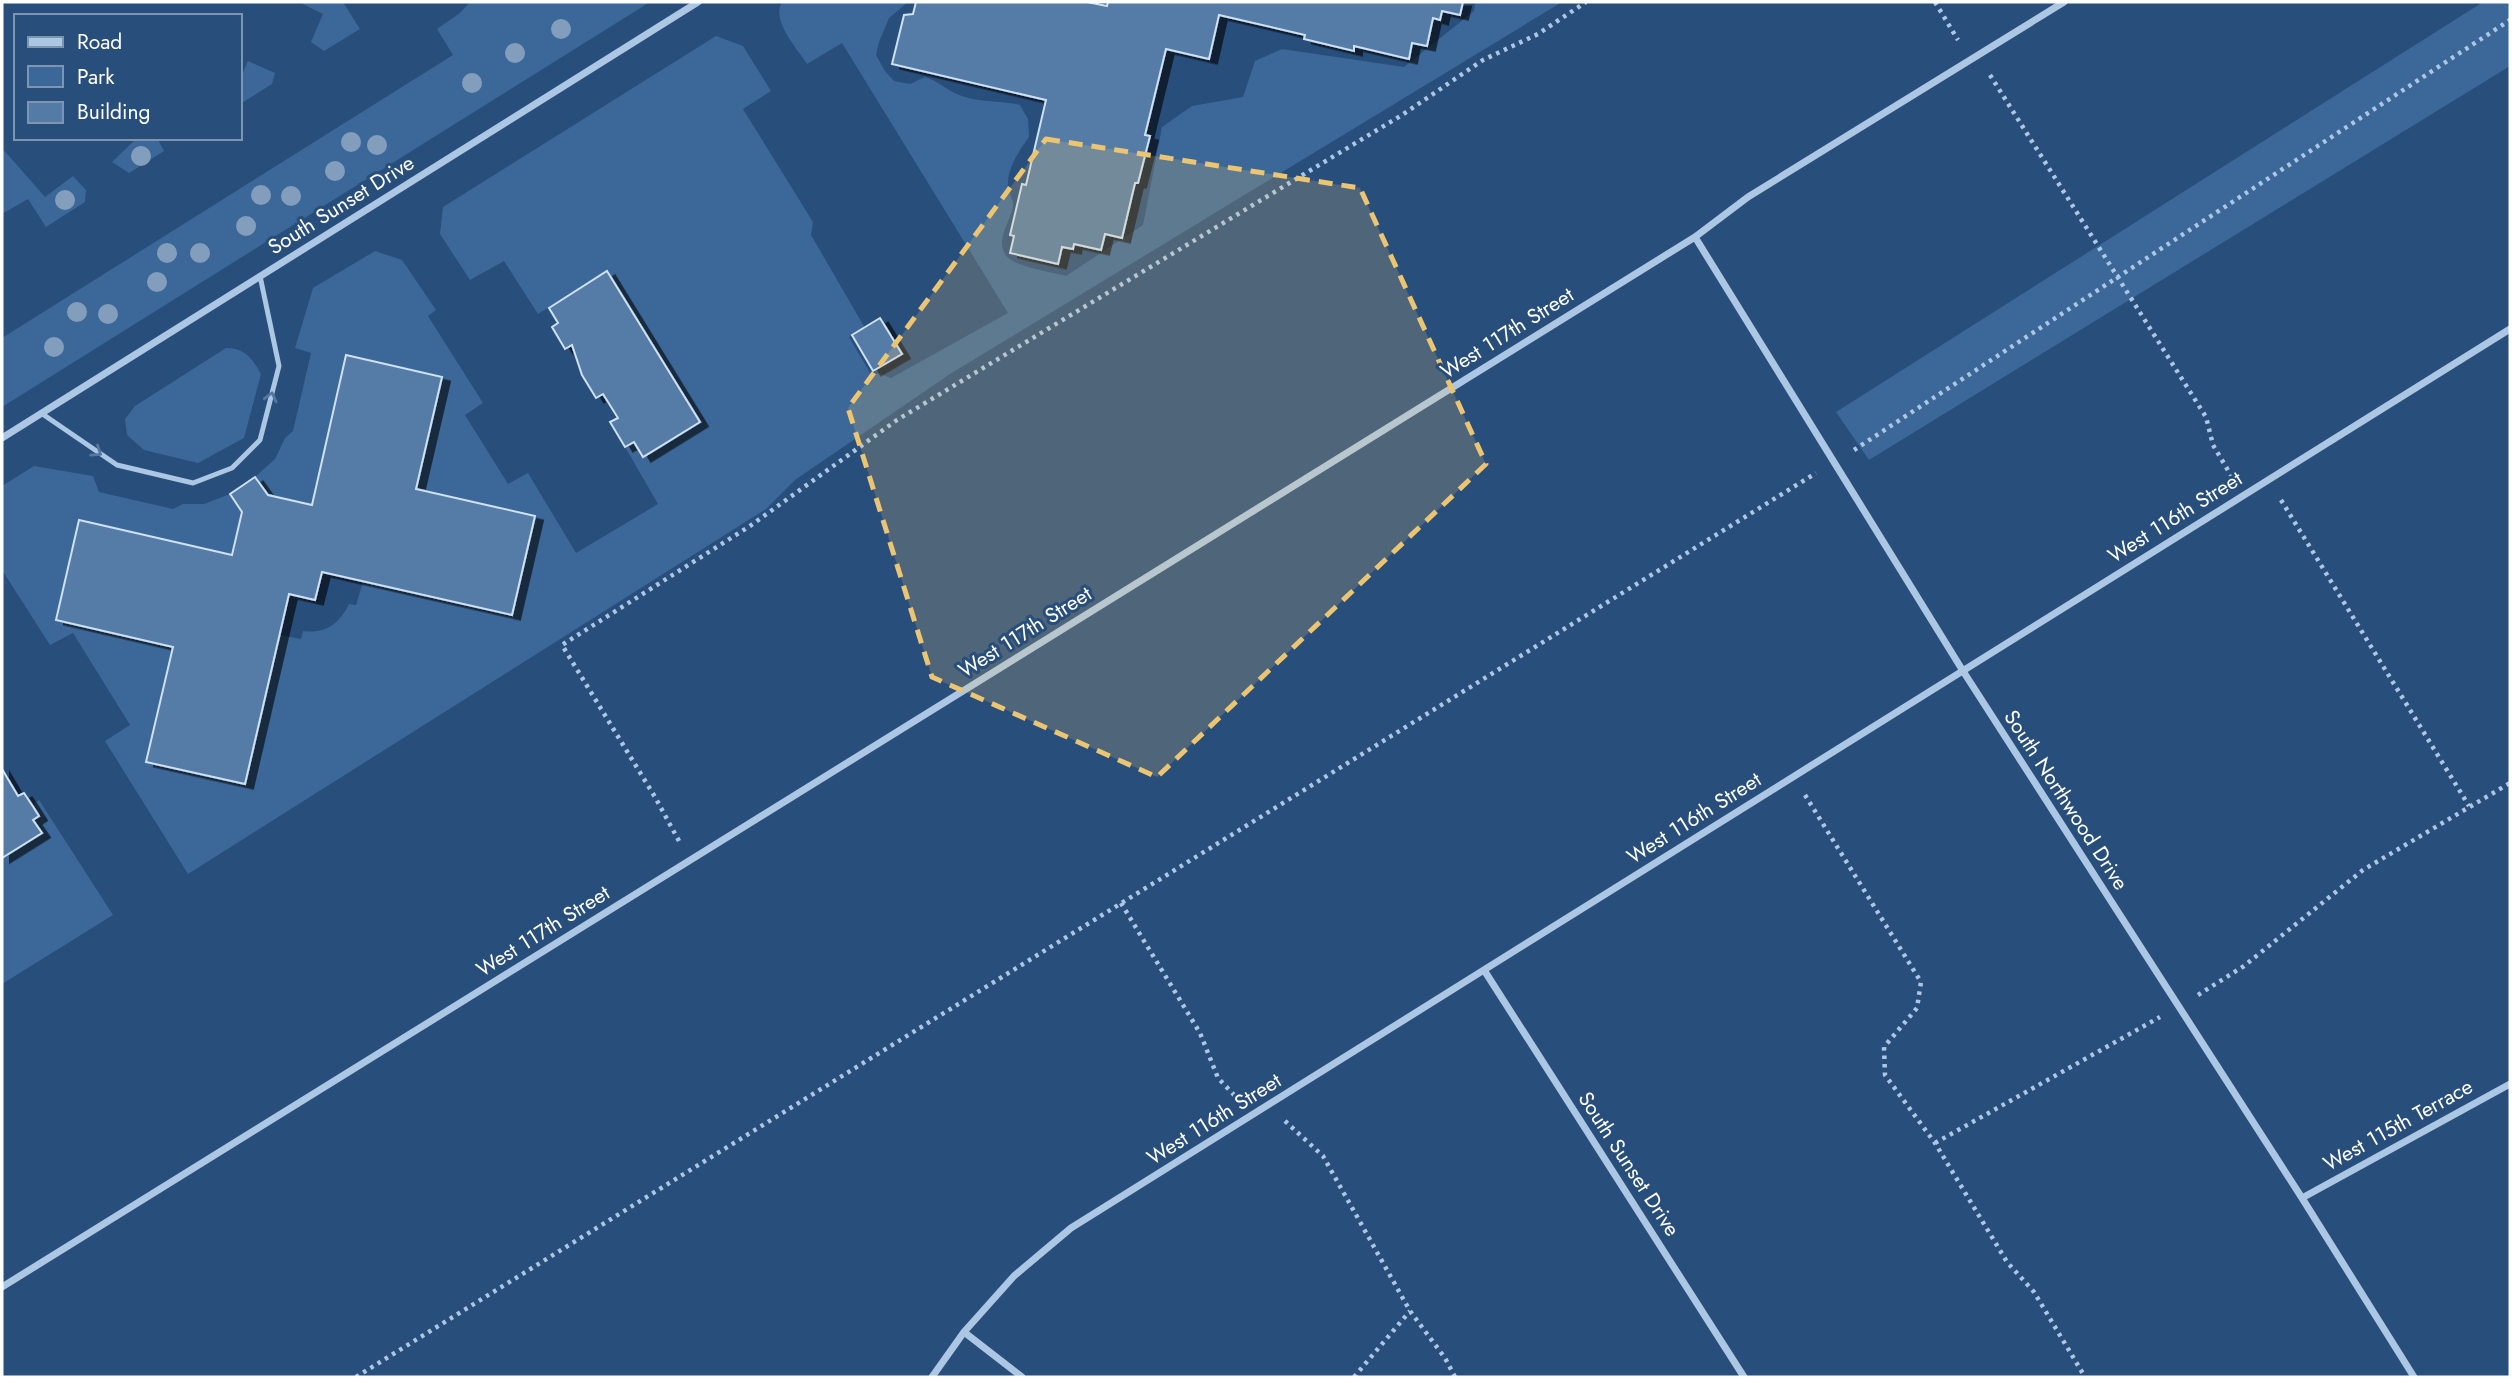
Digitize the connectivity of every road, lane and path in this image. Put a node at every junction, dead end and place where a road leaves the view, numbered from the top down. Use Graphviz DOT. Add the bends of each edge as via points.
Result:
graph roads {
  1 [pos="698,2"];
  2 [pos="1586,2"];
  3 [pos="1935,2"];
  4 [pos="2064,2"];
  5 [pos="2510,20"];
  6 [pos="1974,57"];
  7 [pos="1695,237"];
  8 [pos="260,276"];
  9 [pos="2118,277"];
  10 [pos="2510,329"];
  11 [pos="41,413"];
  12 [pos="2,438"];
  13 [pos="1834,462"];
  14 [pos="2257,487"];
  15 [pos="1963,671"];
  16 [pos="1794,777"];
  17 [pos="2510,783"];
  18 [pos="2469,806"];
  19 [pos="689,861"];
  20 [pos="1121,903"];
  21 [pos="1484,970"];
  22 [pos="2178,1005"];
  23 [pos="2510,1084"];
  24 [pos="1261,1110"];
  25 [pos="1935,1143"];
  26 [pos="2302,1198"];
  27 [pos="2,1287"];
  28 [pos="1410,1311"];
  29 [pos="964,1332"];
  30 [pos="356,1377"];
  31 [pos="932,1377"];
  32 [pos="1022,1377"];
  33 [pos="1354,1377"];
  34 [pos="1455,1377"];
  35 [pos="1744,1377"];
  36 [pos="2085,1377"];
  37 [pos="2414,1377"];
  1 -- 8 [label="street, South Sunset Drive"];
  2 -- 19 [label="path" via="1538,34 1483,60 1402,115 897,420 750,526 562,645"];
  3 -- 6 [label="path" via="1959,43"];
  4 -- 6 [label="street, West 117th Street"];
  5 -- 9 [label="path"];
  6 -- 7 [label="street, West 117th Street" via="1748,197"];
  6 -- 9 [label="path" via="1994,80"];
  7 -- 13 [label="street, South Northwood Drive"];
  7 -- 19 [label="street, West 117th Street"];
  8 -- 11 [label="street, South Sunset Drive"];
  11 -- 8 [label="lane, one-way" via="117,465 193,483 232,468 260,440 279,366"];
  9 -- 13 [label="path"];
  9 -- 14 [label="path" via="2206,417 2213,445 2231,477"];
  10 -- 14 [label="street, West 116th Street"];
  11 -- 12 [label="street, South Sunset Drive"];
  13 -- 15 [label="street, South Northwood Drive"];
  13 -- 20 [label="path"];
  14 -- 15 [label="street, West 116th Street"];
  14 -- 18 [label="path" via="2282,500"];
  15 -- 16 [label="street, West 116th Street"];
  15 -- 22 [label="street, South Northwood Drive"];
  16 -- 21 [label="street, West 116th Street"];
  16 -- 25 [label="path" via="1921,982 1917,1008 1884,1047 1885,1075"];
  17 -- 18 [label="path"];
  18 -- 22 [label="path" via="2362,870 2244,966"];
  19 -- 27 [label="street, West 117th Street"];
  20 -- 24 [label="path" via="1200,1033 1218,1077 1236,1097"];
  20 -- 30 [label="path"];
  21 -- 24 [label="street, West 116th Street"];
  21 -- 35 [label="street, South Sunset Drive"];
  22 -- 25 [label="path"];
  22 -- 26 [label="street, South Northwood Drive"];
  23 -- 26 [label="street, West 115th Terrace"];
  24 -- 28 [label="path" via="1286,1122 1322,1156"];
  24 -- 29 [label="street, West 116th Street" via="1072,1228 1014,1276"];
  25 -- 36 [label="path" via="2007,1262 2034,1292"];
  26 -- 37 [label="street, South Northwood Drive"];
  28 -- 33 [label="path"];
  28 -- 34 [label="path"];
  29 -- 31 [label="street, West 116th Street"];
  29 -- 32 [label="street"];
}
